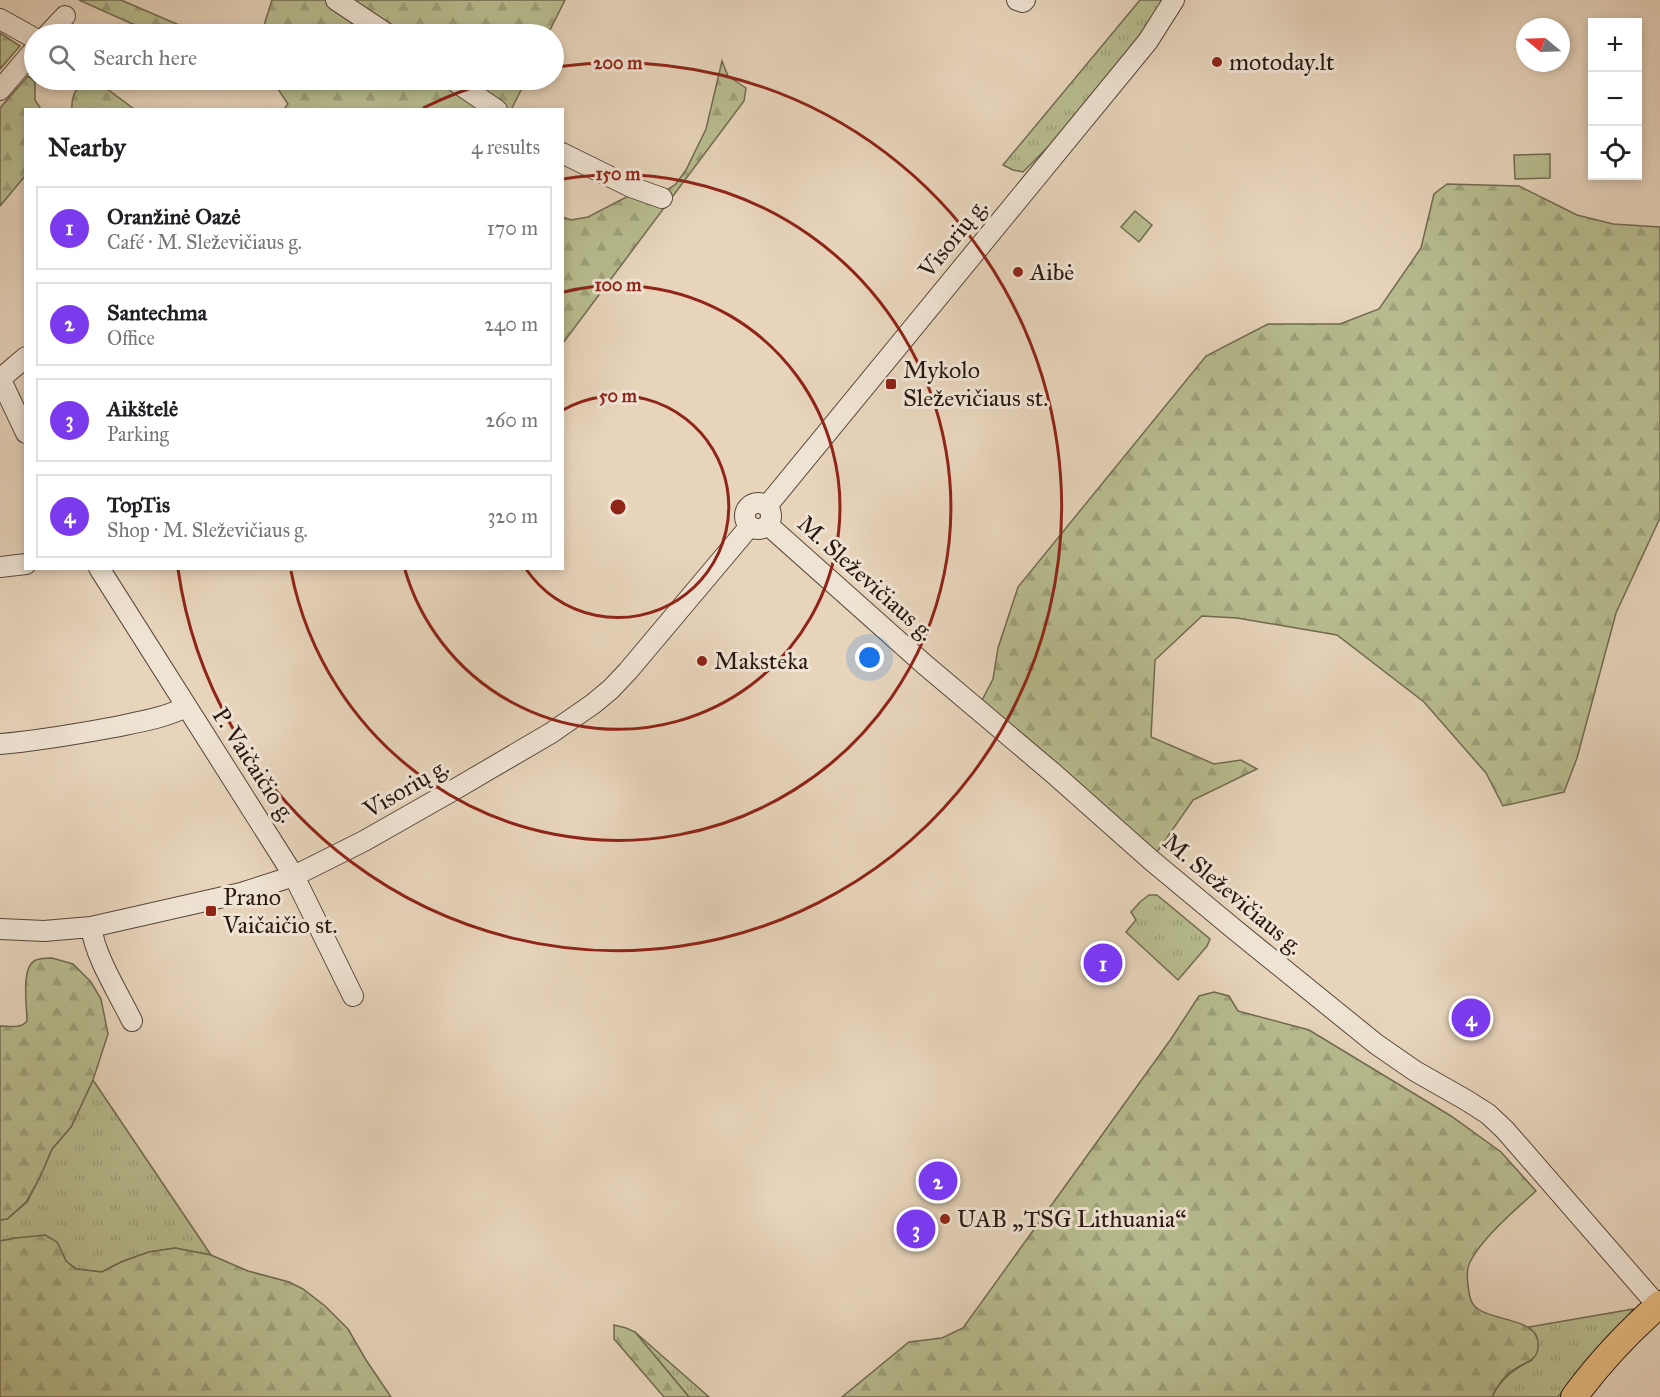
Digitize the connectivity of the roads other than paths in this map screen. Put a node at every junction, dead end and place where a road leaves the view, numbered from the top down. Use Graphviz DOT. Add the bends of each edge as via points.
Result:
graph roads {
  1 [pos="336,0"];
  2 [pos="1017,0"];
  3 [pos="1025,0"];
  4 [pos="1174,0"];
  5 [pos="65,16"];
  6 [pos="0,19"];
  7 [pos="57,24"];
  8 [pos="372,24"];
  9 [pos="24,32"];
  10 [pos="24,62"];
  11 [pos="0,90"];
  12 [pos="468,90"];
  13 [pos="494,108"];
  14 [pos="564,154"];
  15 [pos="662,198"];
  16 [pos="24,359"];
  17 [pos="0,379"];
  18 [pos="24,429"];
  19 [pos="762,519"];
  20 [pos="24,564"];
  21 [pos="0,567"];
  22 [pos="100,570"];
  23 [pos="186,707"];
  24 [pos="0,744"];
  25 [pos="294,876"];
  26 [pos="91,927"];
  27 [pos="0,929"];
  28 [pos="353,996"];
  29 [pos="132,1021"];
  30 [pos="1659,1305"];
  31 [pos="1574,1397"];
  1 -- 8 [label="street"];
  2 -- 3 [label="street"];
  4 -- 19 [label="street, Visorių g." via="1148,41"];
  5 -- 7 [label="street"];
  6 -- 9 [label="street"];
  10 -- 11 [label="street"];
  12 -- 13 [label="street"];
  14 -- 15 [label="street"];
  16 -- 17 [label="street"];
  17 -- 18 [label="street"];
  19 -- 25 [label="street, Visorių g." via="628,671 593,704 452,791"];
  19 -- 30 [label="street, M. Sleževičiaus g." via="924,664 1243,936 1376,1044 1488,1114"];
  20 -- 21 [label="street"];
  22 -- 23 [label="street, P. Vaičaičio g."];
  23 -- 24 [label="street" via="173,714 111,727"];
  23 -- 25 [label="street, P. Vaičaičio g."];
  25 -- 26 [label="street, Visorių g." via="241,893"];
  25 -- 28 [label="street, P. Vaičaičio g."];
  26 -- 27 [label="street, Visorių g."];
  26 -- 29 [label="street" via="99,953"];
  30 -- 31 [label="main road" via="1604,1360"];
}
